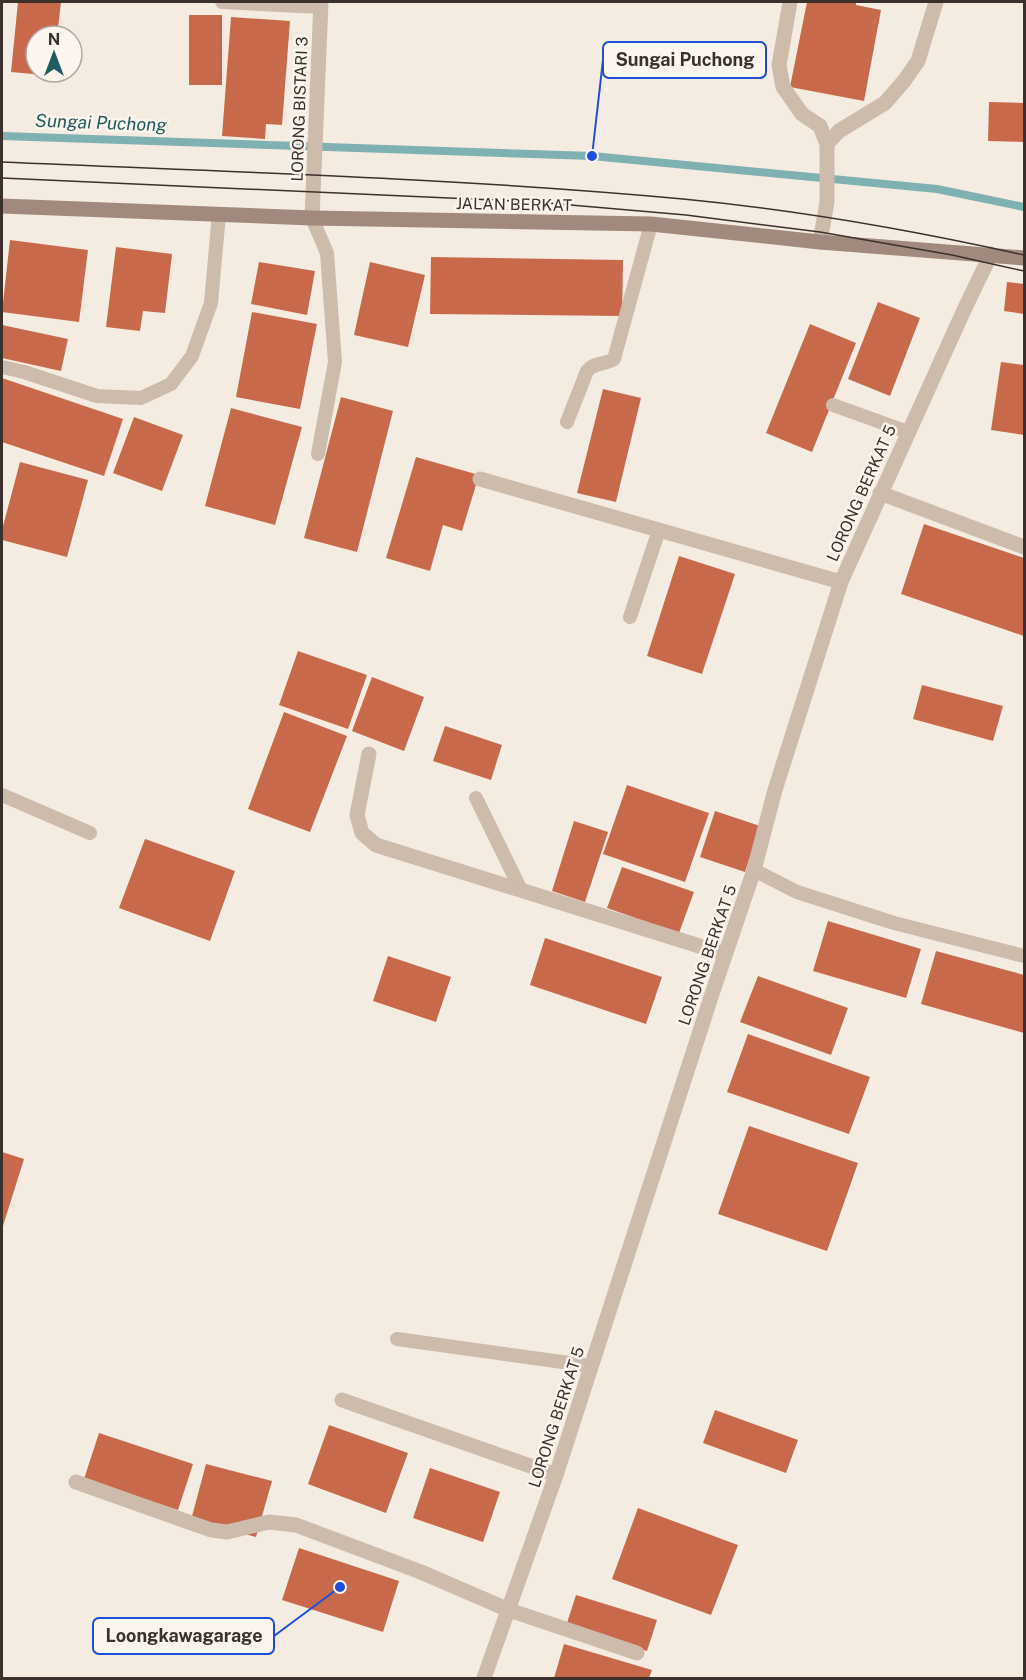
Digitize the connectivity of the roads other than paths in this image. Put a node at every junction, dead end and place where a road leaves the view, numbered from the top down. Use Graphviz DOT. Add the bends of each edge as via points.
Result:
graph roads {
  1 [pos="222,2"];
  2 [pos="790,2"];
  3 [pos="936,2"];
  4 [pos="321,4"];
  5 [pos="826,151"];
  6 [pos="2,206"];
  7 [pos="219,214"];
  8 [pos="312,218"];
  9 [pos="651,224"];
  10 [pos="820,242"];
  11 [pos="991,254"];
  12 [pos="1024,258"];
  13 [pos="2,367"];
  14 [pos="833,405"];
  15 [pos="567,422"];
  16 [pos="908,432"];
  17 [pos="318,454"];
  18 [pos="480,479"];
  19 [pos="880,494"];
  20 [pos="659,530"];
  21 [pos="1024,547"];
  22 [pos="841,582"];
  23 [pos="630,617"];
  24 [pos="369,754"];
  25 [pos="2,795"];
  26 [pos="476,798"];
  27 [pos="90,834"];
  28 [pos="754,870"];
  29 [pos="521,890"];
  30 [pos="725,954"];
  31 [pos="1024,956"];
  32 [pos="397,1339"];
  33 [pos="591,1366"];
  34 [pos="342,1400"];
  35 [pos="556,1475"];
  36 [pos="76,1482"];
  37 [pos="509,1610"];
  38 [pos="637,1653"];
  39 [pos="484,1678"];
  1 -- 4 [label="lane"];
  2 -- 5 [label="street" via="779,65 783,87 802,114 820,126"];
  3 -- 5 [label="street" via="918,61 904,81 885,103 839,131"];
  4 -- 8 [label="street, LORONG BISTARI 3"];
  5 -- 10 [label="street" via="826,202"];
  6 -- 7 [label="street, JALAN BERKAT"];
  7 -- 8 [label="street, JALAN BERKAT"];
  7 -- 13 [label="lane" via="211,303 192,356 171,384 141,398 97,396"];
  8 -- 9 [label="street, JALAN BERKAT"];
  8 -- 17 [label="lane" via="327,253 335,362"];
  9 -- 10 [label="street, JALAN BERKAT"];
  9 -- 15 [label="lane" via="614,359 587,370"];
  10 -- 11 [label="street, JALAN BERKAT"];
  11 -- 12 [label="street, JALAN BERKAT"];
  11 -- 16 [label="street, LORONG BERKAT 5"];
  14 -- 16 [label="lane"];
  16 -- 19 [label="street, LORONG BERKAT 5"];
  18 -- 20 [label="street"];
  19 -- 21 [label="street"];
  19 -- 22 [label="street, LORONG BERKAT 5"];
  20 -- 22 [label="street"];
  20 -- 23 [label="lane"];
  22 -- 28 [label="street, LORONG BERKAT 5"];
  24 -- 29 [label="street" via="357,815 362,834 376,845"];
  25 -- 27 [label="lane"];
  26 -- 29 [label="lane"];
  28 -- 30 [label="street, LORONG BERKAT 5"];
  28 -- 31 [label="lane" via="797,892 894,923"];
  29 -- 30 [label="street"];
  30 -- 33 [label="street, LORONG BERKAT 5"];
  32 -- 33 [label="lane"];
  33 -- 35 [label="street, LORONG BERKAT 5"];
  34 -- 35 [label="street"];
  35 -- 37 [label="street, LORONG BERKAT 5"];
  36 -- 37 [label="street" via="211,1530 227,1532 269,1522 296,1525"];
  37 -- 38 [label="street"];
  37 -- 39 [label="street, LORONG BERKAT 5"];
}
